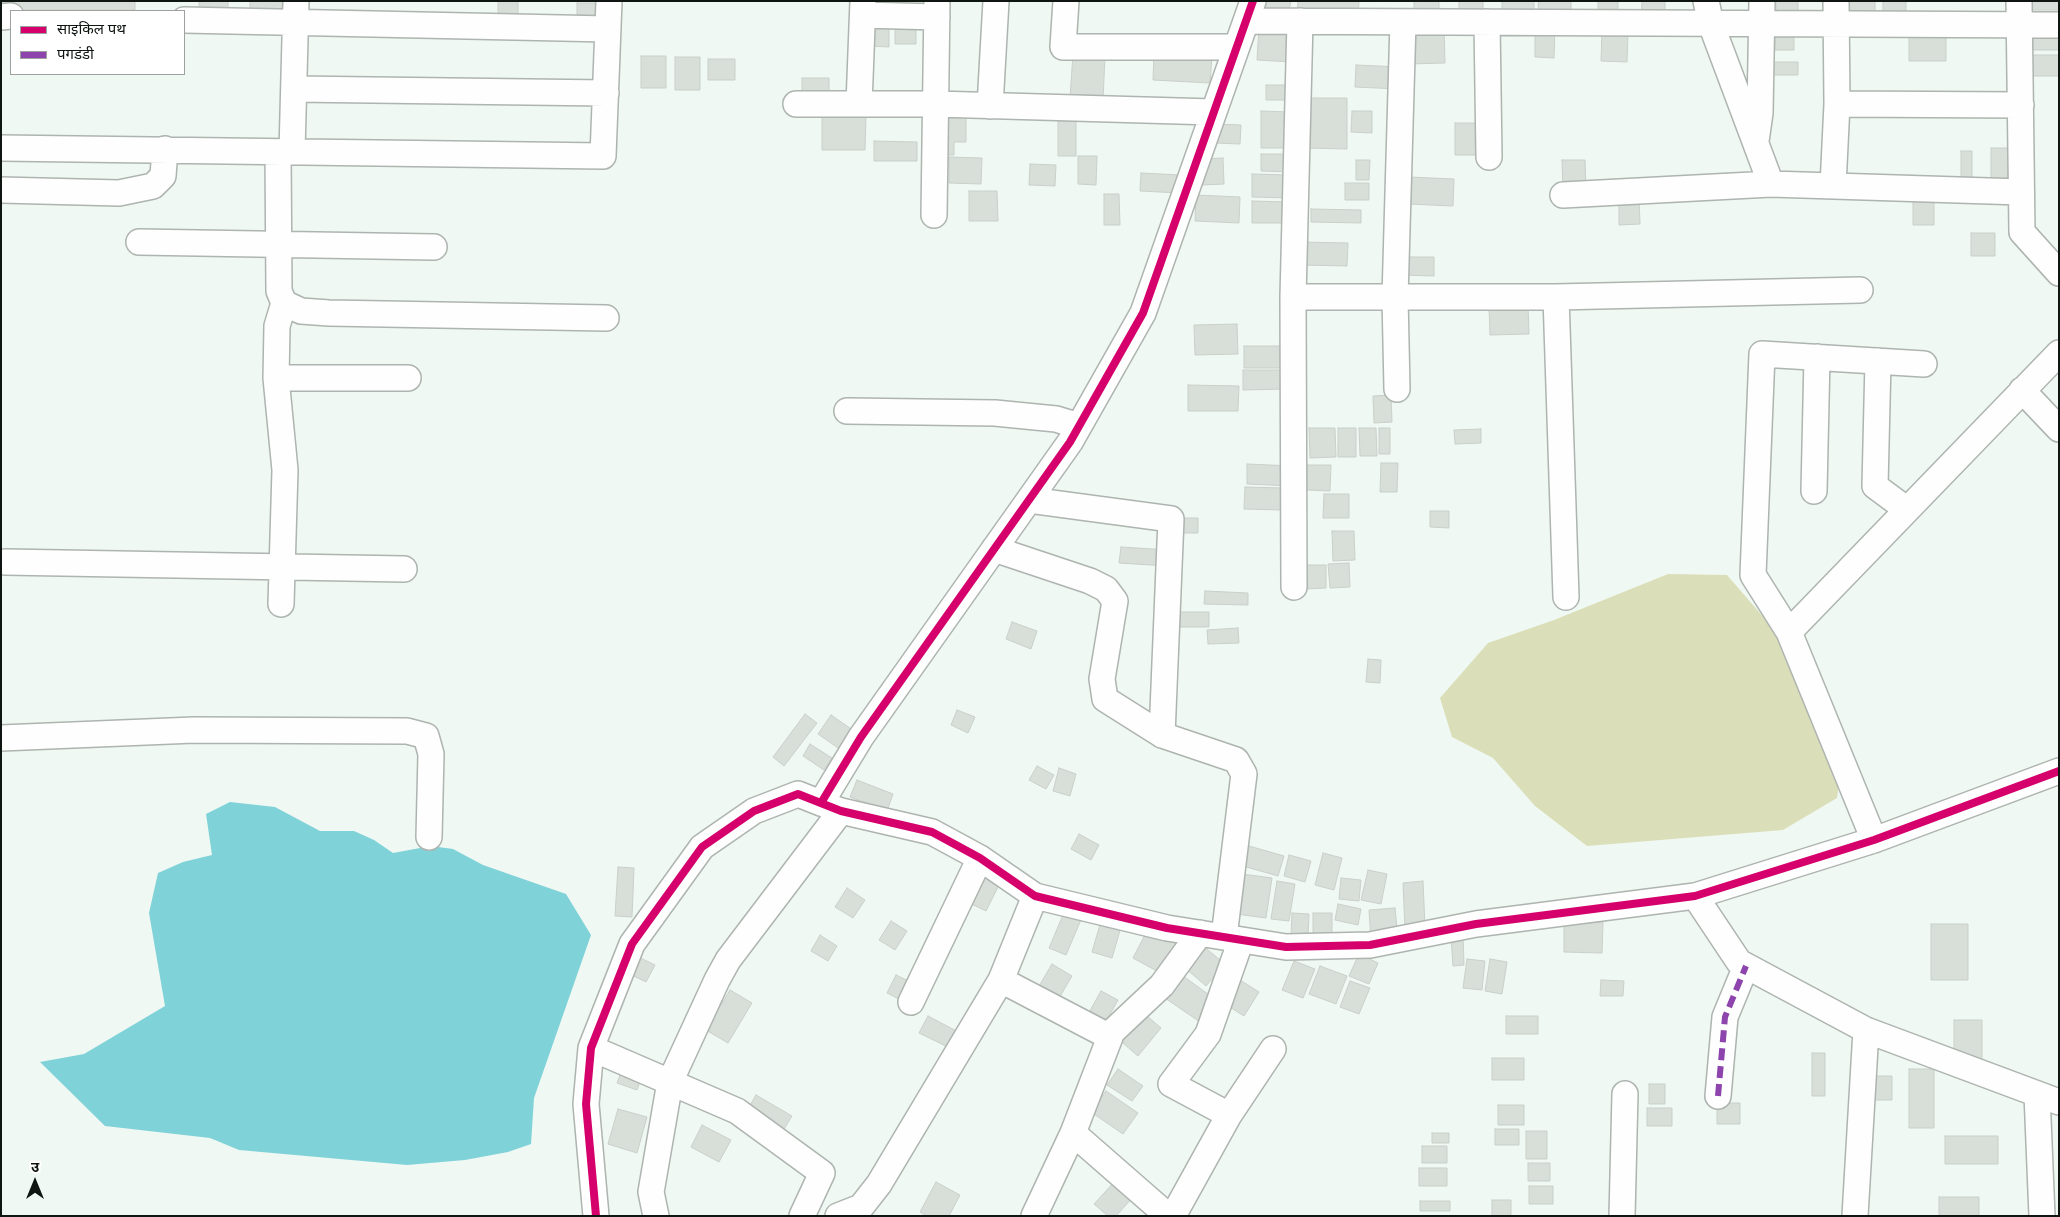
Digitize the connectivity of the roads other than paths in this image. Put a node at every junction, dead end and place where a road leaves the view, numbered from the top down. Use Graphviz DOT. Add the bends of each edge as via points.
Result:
graph roads {
  1 [pos="609,1"];
  2 [pos="996,1"];
  3 [pos="1066,1"];
  4 [pos="2019,1"];
  5 [pos="863,8"];
  6 [pos="937,9"];
  7 [pos="1250,11"];
  8 [pos="296,12"];
  9 [pos="1709,13"];
  10 [pos="1762,13"];
  11 [pos="1836,13"];
  12 [pos="185,20"];
  13 [pos="1300,21"];
  14 [pos="1403,22"];
  15 [pos="1488,22"];
  16 [pos="2059,25"];
  17 [pos="2020,26"];
  18 [pos="608,29"];
  19 [pos="1236,47"];
  20 [pos="294,89"];
  21 [pos="606,93"];
  22 [pos="796,104"];
  23 [pos="859,104"];
  24 [pos="936,104"];
  25 [pos="1837,104"];
  26 [pos="2020,105"];
  27 [pos="990,106"];
  28 [pos="1214,112"];
  29 [pos="1755,143"];
  30 [pos="1,148"];
  31 [pos="165,149"];
  32 [pos="285,152"];
  33 [pos="1490,157"];
  34 [pos="1771,184"];
  35 [pos="1833,186"];
  36 [pos="1,190"];
  37 [pos="2021,192"];
  38 [pos="1563,195"];
  39 [pos="934,215"];
  40 [pos="139,242"];
  41 [pos="279,245"];
  42 [pos="434,247"];
  43 [pos="2059,273"];
  44 [pos="1860,290"];
  45 [pos="1293,297"];
  46 [pos="1395,297"];
  47 [pos="1556,297"];
  48 [pos="284,303"];
  49 [pos="606,318"];
  50 [pos="2059,353"];
  51 [pos="1817,358"];
  52 [pos="1878,361"];
  53 [pos="1924,364"];
  54 [pos="276,378"];
  55 [pos="408,378"];
  56 [pos="1397,389"];
  57 [pos="2022,390"];
  58 [pos="847,411"];
  59 [pos="1079,426"];
  60 [pos="2059,429"];
  61 [pos="1814,491"];
  62 [pos="1029,500"];
  63 [pos="1906,509"];
  64 [pos="994,549"];
  65 [pos="5,562"];
  66 [pos="281,566"];
  67 [pos="404,568"];
  68 [pos="1294,586"];
  69 [pos="1566,597"];
  70 [pos="281,604"];
  71 [pos="1789,632"];
  72 [pos="1162,735"];
  73 [pos="1,738"];
  74 [pos="2059,771"];
  75 [pos="831,807"];
  76 [pos="429,837"];
  77 [pos="1874,840"];
  78 [pos="980,858"];
  79 [pos="1035,896"];
  80 [pos="1695,896"];
  81 [pos="1200,934"];
  82 [pos="1233,939"];
  83 [pos="1746,966"];
  84 [pos="1002,980"];
  85 [pos="911,1002"];
  86 [pos="1866,1030"];
  87 [pos="1110,1037"];
  88 [pos="591,1048"];
  89 [pos="1273,1049"];
  90 [pos="670,1082"];
  91 [pos="1625,1094"];
  92 [pos="1718,1096"];
  93 [pos="2048,1098"];
  94 [pos="1229,1115"];
  95 [pos="1072,1133"];
  96 [pos="596,1216"];
  97 [pos="656,1216"];
  98 [pos="802,1216"];
  99 [pos="838,1216"];
  100 [pos="1034,1216"];
  101 [pos="1168,1216"];
  102 [pos="1173,1216"];
  103 [pos="1622,1216"];
  104 [pos="1855,1216"];
  105 [pos="2042,1216"];
  1 -- 18 [label="street"];
  2 -- 27 [label="street"];
  3 -- 19 [label="street" via="1063,47"];
  4 -- 17 [label="street"];
  5 -- 6 [label="street"];
  5 -- 23 [label="street"];
  6 -- 24 [label="street"];
  7 -- 13 [label="street"];
  7 -- 19 [label="street"];
  8 -- 12 [label="street"];
  8 -- 18 [label="street"];
  8 -- 20 [label="street"];
  9 -- 10 [label="street"];
  9 -- 15 [label="street"];
  9 -- 29 [label="street"];
  10 -- 11 [label="street"];
  10 -- 29 [label="street" via="1760,113"];
  11 -- 17 [label="street"];
  11 -- 25 [label="street"];
  13 -- 14 [label="street"];
  13 -- 45 [label="street"];
  14 -- 15 [label="street"];
  14 -- 46 [label="street"];
  15 -- 33 [label="street"];
  16 -- 17 [label="street"];
  17 -- 26 [label="street"];
  18 -- 21 [label="street"];
  19 -- 28 [label="street"];
  20 -- 21 [label="street"];
  20 -- 32 [label="street"];
  21 -- 32 [label="street" via="604,156"];
  22 -- 23 [label="street"];
  23 -- 24 [label="street"];
  24 -- 27 [label="street"];
  24 -- 39 [label="street"];
  25 -- 26 [label="street"];
  25 -- 35 [label="street"];
  26 -- 37 [label="street"];
  27 -- 28 [label="street"];
  28 -- 59 [label="street" via="1143,313"];
  29 -- 34 [label="street"];
  30 -- 31 [label="street"];
  31 -- 32 [label="street"];
  31 -- 36 [label="street" via="163,176 153,186 119,193"];
  32 -- 41 [label="street"];
  34 -- 35 [label="street"];
  34 -- 38 [label="street"];
  35 -- 37 [label="street"];
  37 -- 43 [label="street" via="2022,232"];
  40 -- 41 [label="street"];
  41 -- 42 [label="street"];
  41 -- 48 [label="street" via="279,291"];
  44 -- 47 [label="street"];
  45 -- 46 [label="street"];
  45 -- 68 [label="street"];
  46 -- 47 [label="street"];
  46 -- 56 [label="street"];
  47 -- 69 [label="street"];
  48 -- 49 [label="street" via="301,311 329,313"];
  48 -- 54 [label="street" via="277,326"];
  50 -- 57 [label="street"];
  51 -- 52 [label="street"];
  51 -- 61 [label="street"];
  51 -- 71 [label="street" via="1762,354 1753,575"];
  52 -- 53 [label="street"];
  52 -- 63 [label="street" via="1875,486"];
  54 -- 55 [label="street"];
  54 -- 66 [label="street" via="285,470"];
  57 -- 60 [label="street"];
  57 -- 63 [label="street"];
  58 -- 59 [label="street" via="995,413 1056,419"];
  59 -- 62 [label="street"];
  62 -- 64 [label="street"];
  62 -- 72 [label="street" via="1171,519"];
  63 -- 71 [label="street"];
  64 -- 72 [label="street" via="1090,580 1106,589 1115,601 1102,679 1105,699"];
  64 -- 75 [label="street" via="861,737"];
  65 -- 66 [label="street"];
  66 -- 67 [label="street"];
  66 -- 70 [label="street"];
  71 -- 77 [label="street"];
  72 -- 82 [label="street" via="1236,760 1244,774"];
  73 -- 76 [label="street" via="194,730 407,731 426,736 431,754"];
  74 -- 77 [label="street"];
  75 -- 78 [label="street" via="932,832"];
  75 -- 88 [label="street" via="798,794 754,811 702,847 632,944"];
  75 -- 90 [label="street" via="728,960"];
  77 -- 80 [label="street"];
  78 -- 79 [label="street"];
  78 -- 85 [label="street"];
  79 -- 81 [label="street"];
  79 -- 84 [label="street"];
  80 -- 82 [label="street" via="1476,924 1370,946 1286,947"];
  80 -- 83 [label="street" via="1739,962"];
  81 -- 82 [label="street"];
  81 -- 87 [label="street" via="1162,985"];
  82 -- 94 [label="street" via="1208,1034 1171,1084"];
  83 -- 86 [label="street"];
  83 -- 92 [label="street" via="1724,1017"];
  84 -- 87 [label="street"];
  84 -- 99 [label="street" via="879,1184 860,1206"];
  86 -- 93 [label="street"];
  86 -- 104 [label="street"];
  87 -- 95 [label="street"];
  88 -- 90 [label="street"];
  88 -- 96 [label="street" via="586,1104"];
  89 -- 94 [label="street"];
  90 -- 97 [label="street" via="650,1192"];
  90 -- 98 [label="street" via="737,1111 822,1172"];
  91 -- 103 [label="street"];
  93 -- 105 [label="street"];
  94 -- 102 [label="street"];
  95 -- 100 [label="street"];
  95 -- 101 [label="street"];
}
